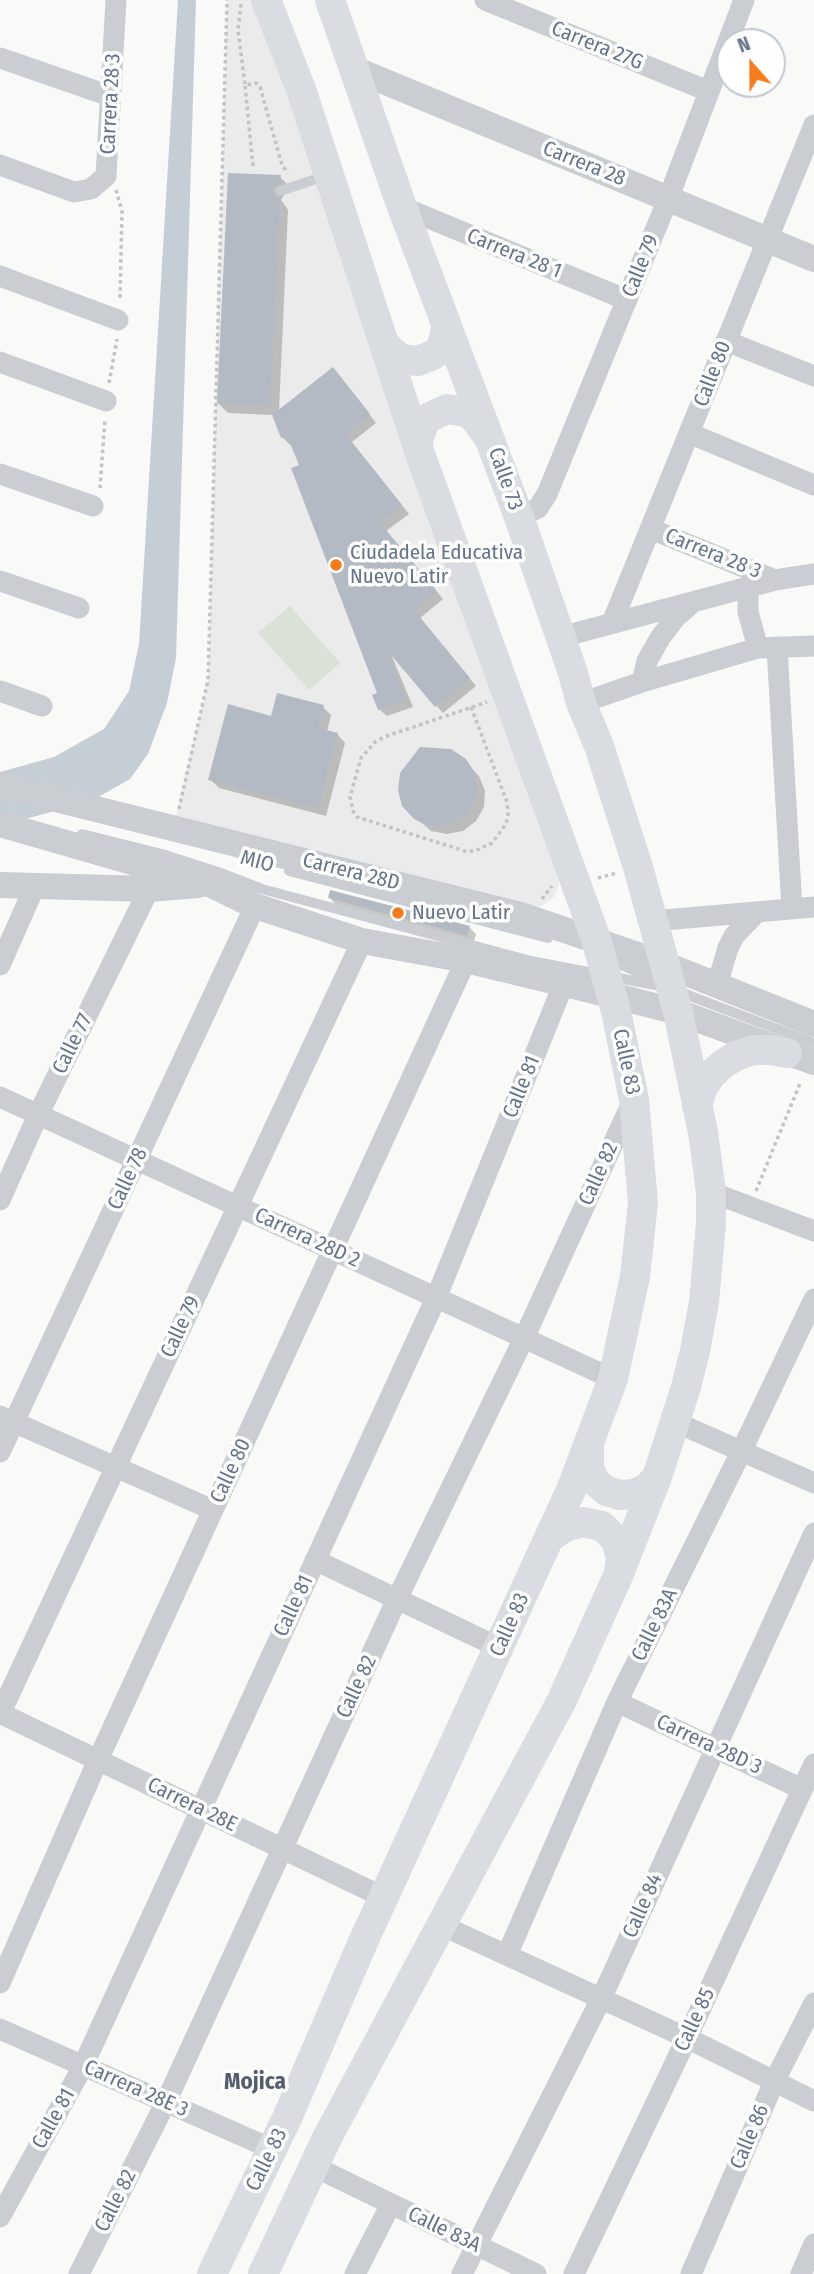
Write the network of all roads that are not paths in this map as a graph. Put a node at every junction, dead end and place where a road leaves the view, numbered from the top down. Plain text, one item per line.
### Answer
1 (116, 0) edge
2 (266, 0) edge
3 (330, 0) edge
4 (485, 0) edge
5 (744, 0) edge
6 (0, 58) edge
7 (354, 69) junction
8 (708, 91) junction
9 (110, 96) junction
10 (814, 125) edge
11 (0, 165) edge
12 (328, 175) junction
13 (280, 191) dead end
14 (668, 199) junction
15 (402, 207) junction
16 (766, 239) junction
17 (814, 259) edge
18 (0, 276) edge
19 (627, 300) junction
20 (118, 320) dead end
21 (446, 327) junction
22 (726, 341) junction
23 (384, 342) junction
24 (0, 362) edge
25 (814, 376) edge
26 (106, 401) dead end
27 (691, 434) junction
28 (491, 440) junction
29 (419, 451) junction
30 (0, 474) edge
31 (814, 485) edge
32 (93, 506) dead end
33 (519, 517) junction
34 (651, 529) junction
35 (814, 575) edge
36 (775, 580) junction
37 (0, 581) edge
38 (748, 587) junction
39 (694, 602) junction
40 (79, 608) dead end
41 (612, 623) junction
42 (561, 637) junction
43 (814, 646) edge
44 (768, 648) junction
45 (642, 681) junction
46 (0, 691) edge
47 (581, 703) junction
48 (42, 706) dead end
49 (0, 785) edge
50 (0, 812) edge
51 (0, 824) edge
52 (55, 833) junction
53 (76, 833) dead end
54 (272, 866) dead end
55 (0, 885) edge
56 (212, 885) junction
57 (35, 886) junction
58 (149, 889) junction
59 (255, 906) junction
60 (814, 907) edge
61 (792, 909) junction
62 (757, 912) junction
63 (652, 921) junction
64 (362, 941) junction
65 (563, 943) dead end
66 (466, 960) junction
67 (601, 964) junction
68 (0, 965) edge
69 (564, 983) junction
70 (717, 985) junction
71 (671, 988) junction
72 (814, 1024) edge
73 (806, 1055) edge
74 (0, 1097) edge
75 (635, 1100) junction
76 (696, 1106) junction
77 (38, 1115) junction
78 (136, 1160) junction
79 (711, 1192) junction
80 (0, 1200) edge
81 (238, 1206) junction
82 (814, 1231) edge
83 (334, 1250) junction
84 (436, 1298) junction
85 (814, 1299) edge
86 (524, 1338) junction
87 (614, 1379) junction
88 (7, 1419) edge
89 (675, 1422) junction
90 (590, 1439) junction
91 (0, 1452) edge
92 (741, 1452) junction
93 (115, 1468) junction
94 (657, 1476) junction
95 (814, 1483) edge
96 (213, 1510) junction
97 (814, 1533) edge
98 (549, 1538) junction
99 (315, 1560) junction
100 (618, 1576) junction
101 (397, 1599) junction
102 (500, 1648) junction
103 (617, 1702) junction
104 (0, 1713) edge
105 (715, 1748) junction
106 (97, 1760) junction
107 (814, 1764) edge
108 (802, 1789) junction
109 (201, 1809) junction
110 (282, 1848) junction
111 (385, 1898) junction
112 (440, 1925) junction
113 (508, 1955) junction
114 (0, 1983) edge
115 (601, 2000) junction
116 (814, 2003) edge
117 (0, 2029) edge
118 (687, 2038) junction
119 (83, 2066) junction
120 (774, 2082) junction
121 (814, 2101) edge
122 (166, 2102) junction
123 (272, 2149) junction
124 (313, 2166) junction
125 (391, 2204) junction
126 (0, 2217) edge
127 (814, 2244) edge
128 (476, 2245) junction
129 (79, 2274) edge
130 (212, 2274) edge
131 (263, 2274) edge
132 (355, 2274) edge
133 (462, 2274) edge
134 (536, 2274) edge
135 (574, 2274) edge
136 (691, 2274) edge
137 (801, 2274) edge

1 - 9 street, Carrera 28 3
2 - 12 main road
3 - 7 main road, Calle 73
4 - 8 street, Carrera 27G
5 - 8 street, Calle 79
6 - 9 street
7 - 14 street, Carrera 28
7 - 15 main road, Calle 73
8 - 14 street, Calle 79
9 - 11 street, Carrera 28 3
10 - 16 street, Calle 80
12 - 13 lane
12 - 23 main road
14 - 16 street, Carrera 28
14 - 19 street, Calle 79
15 - 19 street, Carrera 28 1
15 - 21 main road, Calle 73
16 - 17 street, Carrera 28
16 - 22 street, Calle 80
18 - 20 street
19 - 33 street, Calle 79
21 - 23 main road
21 - 28 main road, Calle 73
22 - 25 street
22 - 27 street, Calle 80
23 - 29 main road
24 - 26 street
27 - 31 street
27 - 34 street, Calle 80
28 - 29 main road
28 - 33 main road, Calle 73
29 - 67 main road
30 - 32 street
33 - 42 main road, Calle 73
34 - 36 street, Carrera 28 3
34 - 41 street, Calle 80
35 - 36 street
36 - 38 street
37 - 40 street
38 - 39 street
38 - 44 street
39 - 41 street
39 - 45 street
41 - 42 street
42 - 47 main road, Calle 73
43 - 44 street
44 - 45 street
44 - 61 street
45 - 47 street
46 - 48 street
47 - 63 main road, Calle 73
49 - 67 street, Carrera 28D
50 - 52 lane
51 - 52 street, Carrera 28D
52 - 56 street, Carrera 28D
53 - 67 lane, MIO
54 - 65 lane, MIO
55 - 57 street, Carrera 28D
56 - 58 street, Carrera 28D
56 - 59 street, Carrera 28D
57 - 58 street, Carrera 28D
57 - 68 street
58 - 77 street, Calle 77
59 - 64 street, Carrera 28D
59 - 78 street, Calle 78
60 - 61 street
61 - 62 street
62 - 63 street
62 - 70 street
63 - 71 main road, Calle 73
64 - 66 street, Carrera 28D
64 - 81 street, Calle 79
66 - 69 street, Carrera 28D
66 - 83 street, Calle 80
67 - 69 street, Carrera 28D
67 - 71 street, Carrera 28D
67 - 71 street, Carrera 28D
67 - 75 main road, Calle 83
69 - 84 street, Calle 81
70 - 71 street, Carrera 28D
70 - 72 street, Carrera 28D
71 - 73 street, Carrera 28D
71 - 76 main road, Calle 83
73 - 76 main road
74 - 77 street, Carrera 28D 2
75 - 86 street, Calle 82
75 - 87 main road, Calle 83
76 - 79 main road, Calle 83
77 - 78 street, Carrera 28D 2
77 - 80 street, Calle 77
78 - 81 street, Carrera 28D 2
78 - 88 street, Calle 78
79 - 82 street
79 - 89 main road, Calle 83
81 - 83 street, Carrera 28D 2
81 - 93 street, Calle 79
83 - 84 street, Carrera 28D 2
83 - 96 street, Calle 80
84 - 86 street, Carrera 28D 2
84 - 99 street, Calle 81
85 - 92 street, Calle 83A
86 - 87 street, Carrera 28D 2
86 - 101 street, Calle 82
87 - 90 main road, Calle 83
88 - 91 street, Calle 78
88 - 93 street
89 - 92 street
89 - 94 main road, Calle 83
90 - 94 main road
90 - 98 main road, Calle 83
92 - 95 street
92 - 103 street, Calle 83A
93 - 96 street
93 - 104 street, Calle 79
94 - 100 main road, Calle 83
96 - 106 street, Calle 80
97 - 105 street, Calle 84
98 - 100 main road
98 - 102 main road, Calle 83
99 - 101 street
99 - 109 street, Calle 81
100 - 112 main road, Calle 83
101 - 102 street
101 - 110 street, Calle 82
102 - 111 main road, Calle 83
103 - 105 street, Carrera 28D 3
103 - 113 street, Calle 83A
104 - 106 street, Carrera 28E
105 - 108 street, Carrera 28D 3
105 - 115 street, Calle 84
106 - 109 street, Carrera 28E
106 - 114 street, Calle 80
107 - 108 street, Calle 85
108 - 118 street, Calle 85
109 - 110 street, Carrera 28E
109 - 119 street, Calle 81
110 - 111 street, Carrera 28E
110 - 122 street, Calle 82
111 - 123 main road, Calle 83
112 - 113 street
112 - 124 main road, Calle 83
113 - 115 street
115 - 118 street
115 - 128 street, Calle 84
116 - 120 street, Calle 86
117 - 119 street, Carrera 28E 3
118 - 120 street
118 - 135 street, Calle 85
119 - 122 street, Carrera 28E 3
119 - 126 street, Calle 81
120 - 121 street
120 - 136 street, Calle 86
122 - 123 street, Carrera 28E 3
122 - 129 street, Calle 82
123 - 130 main road, Calle 83
124 - 125 street, Calle 83A
124 - 131 main road, Calle 83
125 - 128 street, Calle 83A
125 - 132 street, Calle 83A
127 - 137 street
128 - 133 street, Calle 84
128 - 134 street, Calle 83A

